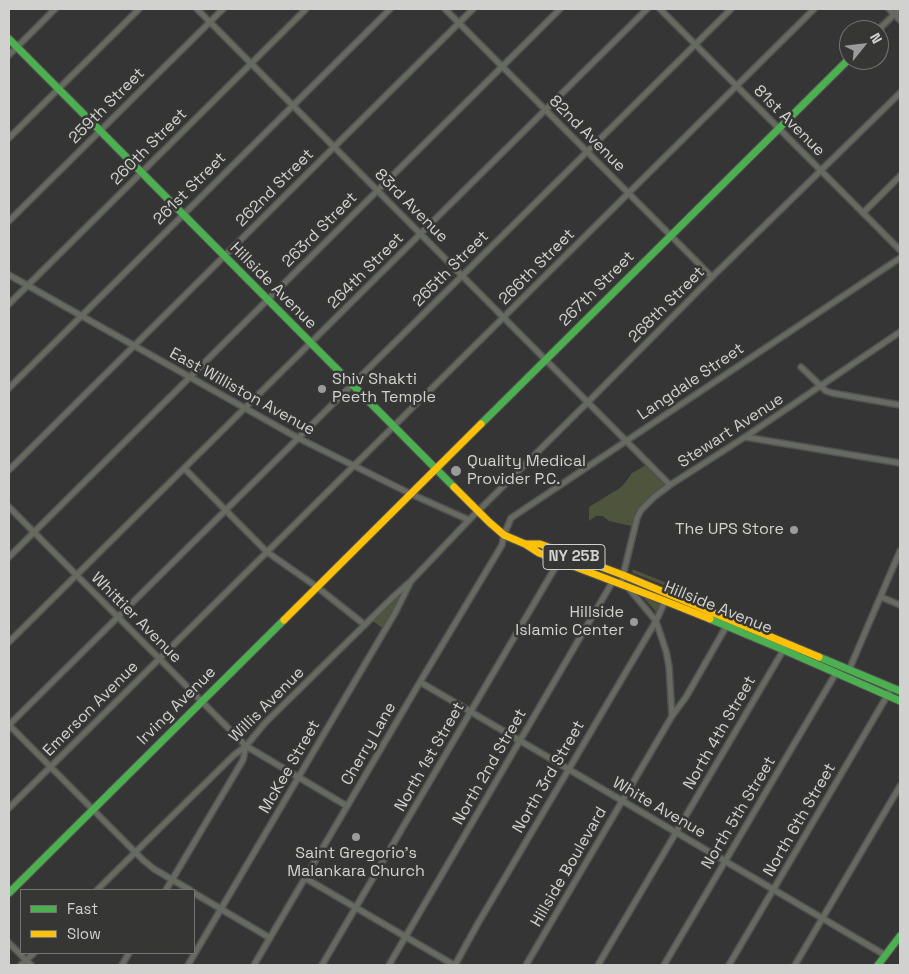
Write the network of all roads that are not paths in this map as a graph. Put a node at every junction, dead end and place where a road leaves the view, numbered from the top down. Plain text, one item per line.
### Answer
1 (55, 9) edge
2 (139, 9) edge
3 (197, 9) edge
4 (223, 9) edge
5 (306, 9) edge
6 (390, 9) edge
7 (445, 9) edge
8 (473, 9) edge
9 (560, 9) edge
10 (647, 9) edge
11 (660, 9) edge
12 (731, 9) edge
13 (814, 9) edge
14 (889, 9) edge
15 (900, 9) edge
16 (894, 14) junction
17 (888, 20) edge
18 (900, 20) edge
19 (210, 21) junction
20 (459, 23) junction
21 (9, 39) edge
22 (695, 44) junction
23 (16, 47) junction
24 (9, 55) edge
25 (251, 63) junction
26 (502, 66) junction
27 (839, 69) edge
28 (737, 86) junction
29 (58, 89) junction
30 (900, 93) edge
31 (293, 105) junction
32 (545, 110) junction
33 (779, 128) junction
34 (100, 131) junction
35 (9, 138) edge
36 (334, 147) junction
37 (587, 152) junction
38 (821, 171) junction
39 (141, 172) junction
40 (900, 176) edge
41 (378, 190) junction
42 (628, 194) junction
43 (863, 213) junction
44 (183, 214) junction
45 (9, 221) edge
46 (421, 234) junction
47 (671, 236) junction
48 (900, 250) edge
49 (224, 256) junction
50 (900, 258) edge
51 (9, 275) edge
52 (462, 275) junction
53 (712, 277) junction
54 (27, 286) junction
55 (267, 300) junction
56 (9, 304) edge
57 (81, 316) junction
58 (504, 317) junction
59 (900, 332) edge
60 (893, 338) junction
61 (900, 342) edge
62 (310, 343) junction
63 (134, 346) junction
64 (546, 360) junction
65 (801, 367) dead end
66 (189, 377) junction
67 (352, 385) junction
68 (820, 386) junction
69 (9, 388) edge
70 (588, 402) junction
71 (900, 405) edge
72 (244, 409) junction
73 (394, 426) junction
74 (745, 437) junction
75 (298, 438) junction
76 (626, 441) junction
77 (900, 463) edge
78 (353, 466) junction
79 (184, 468) junction
80 (436, 469) junction
81 (9, 470) edge
82 (670, 485) junction
83 (411, 494) junction
84 (9, 507) edge
85 (225, 510) junction
86 (479, 511) junction
87 (469, 520) junction
88 (33, 532) junction
89 (504, 534) junction
90 (453, 536) joint
91 (365, 539) joint
92 (276, 543) joint
93 (525, 544) junction
94 (900, 551) edge
95 (267, 552) junction
96 (11, 555) edge
97 (559, 561) junction
98 (623, 575) junction
99 (76, 576) junction
100 (411, 582) junction
101 (620, 584) junction
102 (317, 587) junction
103 (881, 597) junction
104 (665, 601) junction
105 (900, 605) edge
106 (117, 617) junction
107 (656, 621) junction
108 (365, 624) junction
109 (726, 627) junction
110 (9, 642) edge
111 (785, 647) junction
112 (159, 659) junction
113 (849, 670) junction
114 (836, 673) junction
115 (420, 682) junction
116 (891, 688) junction
117 (900, 692) edge
118 (888, 696) junction
119 (900, 701) edge
120 (202, 702) junction
121 (471, 712) junction
122 (672, 716) junction
123 (9, 725) edge
124 (520, 741) junction
125 (246, 746) junction
126 (51, 767) junction
127 (568, 769) junction
128 (298, 777) junction
129 (900, 786) edge
130 (622, 802) junction
131 (347, 806) junction
132 (9, 808) edge
133 (93, 810) junction
134 (676, 833) junction
135 (136, 852) junction
136 (725, 861) junction
137 (305, 878) junction
138 (172, 880) junction
139 (98, 889) edge
140 (167, 889) edge
141 (188, 889) edge
142 (773, 890) junction
143 (9, 893) edge
144 (195, 894) edge
145 (356, 908) junction
146 (221, 909) junction
147 (822, 918) junction
148 (900, 936) edge
149 (406, 937) junction
150 (270, 938) junction
151 (9, 943) edge
152 (897, 945) edge
153 (195, 953) edge
154 (33, 954) edge
155 (128, 954) edge
156 (194, 954) edge
157 (885, 955) junction
158 (26, 960) junction
159 (21, 965) edge
160 (31, 965) edge
161 (122, 965) edge
162 (188, 965) edge
163 (254, 965) edge
164 (322, 965) edge
165 (389, 965) edge
166 (455, 965) edge
167 (526, 965) edge
168 (598, 965) edge
169 (664, 965) edge
170 (729, 965) edge
171 (795, 965) edge
172 (878, 965) edge

1 - 23 street
2 - 29 street
3 - 19 street, 83rd Avenue
4 - 19 street, 259th Street
5 - 25 street, 260th Street
6 - 31 street, 261st Street
7 - 20 street, 82nd Avenue
8 - 20 street, 262nd Street
9 - 26 street, 263rd Street
10 - 32 street, 264th Street
11 - 22 street, 81st Avenue
12 - 22 street, 265th Street
13 - 28 street, 266th Street
14 - 16 street
15 - 16 street
16 - 17 street
16 - 18 street
19 - 25 street, 83rd Avenue
19 - 34 street, 259th Street
20 - 26 street, 82nd Avenue
20 - 36 street, 262nd Street
21 - 23 main road, Hillside Avenue / NY 25B
22 - 28 street, 81st Avenue
22 - 37 street, 265th Street
23 - 24 street
23 - 29 main road, Hillside Avenue / NY 25B
25 - 31 street, 83rd Avenue
25 - 39 street, 260th Street
26 - 32 street, 82nd Avenue
26 - 41 street, 263rd Street
27 - 33 main road, 267th Street
28 - 33 street, 81st Avenue
28 - 42 street, 266th Street
29 - 34 main road, Hillside Avenue / NY 25B
29 - 35 street
30 - 38 street, 268th Street
31 - 36 street, 83rd Avenue
31 - 44 street, 261st Street
32 - 37 street, 82nd Avenue
32 - 46 street, 264th Street
33 - 38 street, 81st Avenue
33 - 47 main road, 267th Street
34 - 39 main road, Hillside Avenue / NY 25B
34 - 45 street, 259th Street
36 - 41 street, 83rd Avenue
36 - 49 street, 262nd Street
37 - 42 street, 82nd Avenue
37 - 52 street, 265th Street
38 - 43 street, 81st Avenue
38 - 53 street, 268th Street
39 - 44 main road, Hillside Avenue / NY 25B
39 - 54 street, 260th Street
40 - 43 street
41 - 46 street, 83rd Avenue
41 - 55 street, 263rd Street
42 - 47 street, 82nd Avenue
42 - 58 street, 266th Street
43 - 48 street, 81st Avenue
44 - 49 main road, Hillside Avenue / NY 25B
44 - 57 street, 261st Street
46 - 52 street, 83rd Avenue
46 - 62 street, 264th Street
47 - 53 street, 82nd Avenue
47 - 64 main road, 267th Street
49 - 55 main road, Hillside Avenue / NY 25B
49 - 63 street, 262nd Street
50 - 76 street, Langdale Street
51 - 54 street, East Williston Avenue
52 - 58 street, 83rd Avenue
52 - 67 street, 265th Street
53 - 70 street, 268th Street
54 - 56 street, 260th Street
54 - 57 street, East Williston Avenue
55 - 62 main road, Hillside Avenue / NY 25B
55 - 66 street, 263rd Street
57 - 63 street, East Williston Avenue
57 - 69 street, 261st Street
58 - 64 street, 83rd Avenue
58 - 73 street, 266th Street
59 - 60 street, Stewart Avenue
60 - 61 street
60 - 68 street, Stewart Avenue
62 - 67 main road, Hillside Avenue / NY 25B
62 - 72 street, 264th Street
63 - 66 street, East Williston Avenue
63 - 81 street, 262nd Street
64 - 70 street, 83rd Avenue
64 - 80 main road, 267th Street
65 - 68 street
66 - 72 street, East Williston Avenue
66 - 88 street, 263rd Street
67 - 73 main road, Hillside Avenue / NY 25B
67 - 75 street, 265th Street
68 - 71 street
68 - 74 street, Stewart Avenue
70 - 76 street, 83rd Avenue
70 - 86 street, 268th Street
72 - 75 street, East Williston Avenue
72 - 79 street, 264th Street
73 - 78 street, 266th Street
73 - 80 main road, Hillside Avenue / NY 25B
74 - 77 street
74 - 82 street, Stewart Avenue
75 - 78 street, East Williston Avenue
75 - 85 street, 265th Street
76 - 82 street, 83rd Avenue
76 - 89 street, Langdale Street
78 - 83 street, East Williston Avenue
78 - 92 street, 266th Street
79 - 85 street
79 - 99 street, 264th Street
80 - 83 main road, 267th Street
80 - 86 main road, Hillside Avenue / NY 25B
82 - 98 street, Stewart Avenue
83 - 87 street, East Williston Avenue
83 - 91 main road, 267th Street
84 - 88 street, Whittier Avenue
85 - 95 street
85 - 106 street, 265th Street
86 - 87 street, 268th Street
86 - 89 main road, Hillside Avenue / NY 25B
87 - 90 street, 268th Street
88 - 96 street, 263rd Street
88 - 99 street, Whittier Avenue
89 - 93 main road, Hillside Avenue / NY 25B
89 - 115 street, Cherry Lane
90 - 100 street, Willis Avenue
91 - 102 main road, Irving Avenue
92 - 95 street, Emerson Avenue
93 - 97 main road, Hillside Avenue / NY 25B
93 - 98 main road, Hillside Avenue / NY 25B
94 - 103 street
95 - 102 street
95 - 112 street, Emerson Avenue
97 - 101 main road, Hillside Avenue / NY 25B
97 - 121 street, North 1st Street
98 - 101 street, Stewart Avenue
98 - 111 main road, Hillside Avenue / NY 25B
99 - 106 street, Whittier Avenue
99 - 110 street, 264th Street
100 - 108 street, Willis Avenue
100 - 128 street, McKee Street
101 - 104 main road, Hillside Avenue / NY 25B
101 - 107 street
101 - 124 street, North 2nd Street
102 - 108 street
102 - 120 main road, Irving Avenue
103 - 105 street
103 - 113 street
104 - 107 street, North 3rd Street
104 - 109 main road, Hillside Avenue / NY 25B
106 - 112 street, Whittier Avenue
106 - 123 street, 265th Street
107 - 122 street
107 - 127 street, North 3rd Street
108 - 125 street, Willis Avenue
109 - 111 main road, Hillside Avenue / NY 25B
109 - 122 street, Hillside Boulevard
111 - 113 main road, Hillside Avenue / NY 25B
111 - 114 main road, Hillside Avenue / NY 25B
111 - 134 street, North 4th Street
112 - 120 street, Whittier Avenue
112 - 126 street, Emerson Avenue
113 - 116 main road, Hillside Avenue / NY 25B
114 - 118 main road, Hillside Avenue / NY 25B
114 - 136 street, North 5th Street
115 - 121 street, White Avenue
115 - 131 street, Cherry Lane
116 - 117 main road, Hillside Avenue / NY 25B
116 - 118 street, North 6th Street
118 - 119 main road, Hillside Avenue / NY 25B
118 - 142 street, North 6th Street
120 - 125 street, Whittier Avenue
120 - 133 main road, Irving Avenue
121 - 124 street, White Avenue
121 - 145 street, North 1st Street
122 - 130 street, Hillside Boulevard
123 - 126 street
124 - 127 street, White Avenue
124 - 149 street, North 2nd Street
125 - 128 street, Whittier Avenue
125 - 135 street, Willis Avenue
125 - 138 street
126 - 132 street, Emerson Avenue
126 - 133 street
127 - 130 street, White Avenue
127 - 166 street, North 3rd Street
128 - 131 street, Whittier Avenue
128 - 146 street, McKee Street
129 - 147 street
130 - 134 street, White Avenue
130 - 167 street, Hillside Boulevard
131 - 137 street, Cherry Lane
133 - 135 street
133 - 143 main road, Irving Avenue
134 - 136 street, White Avenue
134 - 168 street, North 4th Street
135 - 138 street
135 - 139 street, Willis Avenue
136 - 142 street, White Avenue
136 - 169 street, North 5th Street
137 - 145 street
137 - 150 street, Cherry Lane
138 - 140 street
138 - 141 street
142 - 147 street, White Avenue
142 - 170 street, North 6th Street
144 - 146 street
145 - 149 street
145 - 164 street, North 1st Street
146 - 150 street
146 - 153 street, McKee Street
147 - 157 street, White Avenue
147 - 171 street
148 - 152 main road
149 - 165 street, North 2nd Street
149 - 166 street
150 - 163 street, Cherry Lane
151 - 158 street
152 - 157 main road
154 - 158 street
155 - 161 street
156 - 162 street, McKee Street
157 - 172 main road
158 - 159 street
158 - 160 street

